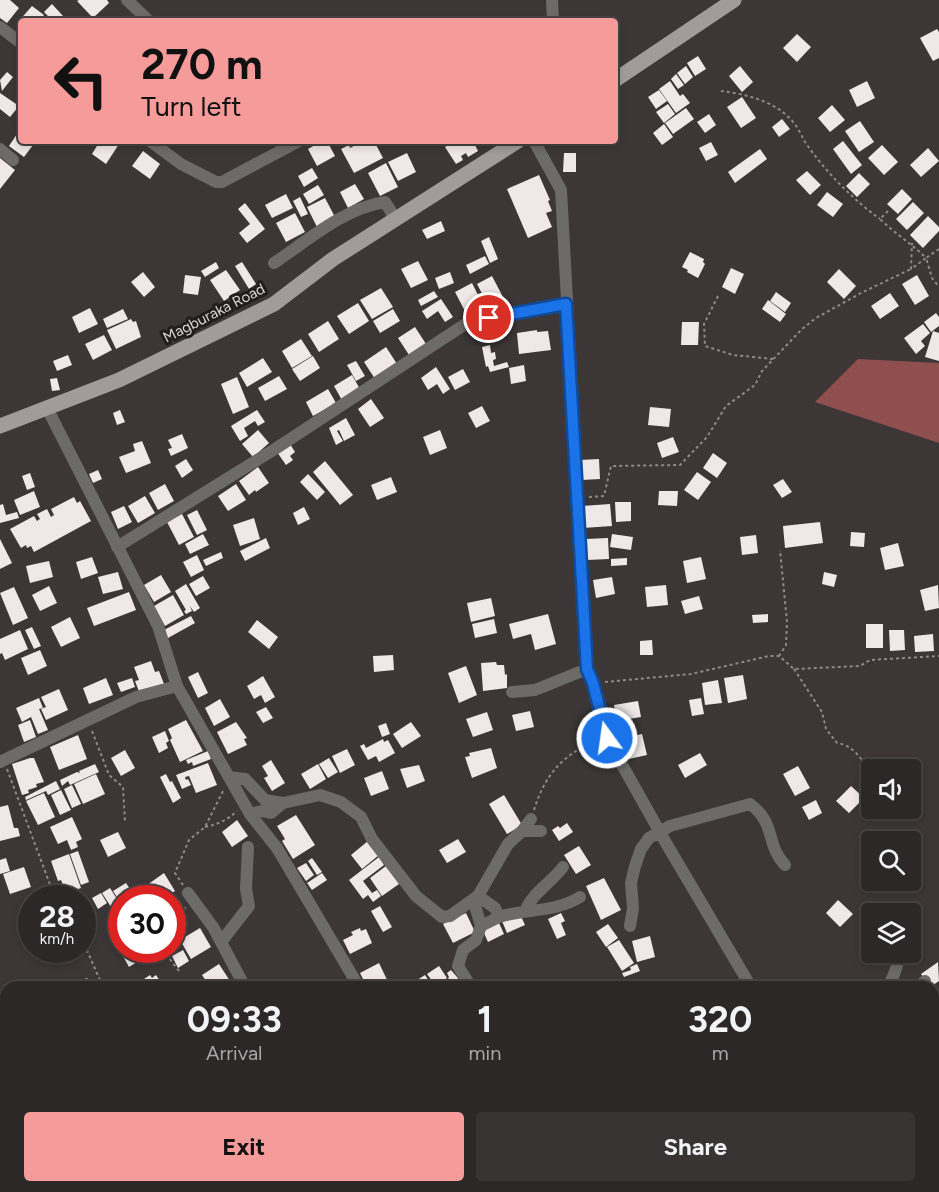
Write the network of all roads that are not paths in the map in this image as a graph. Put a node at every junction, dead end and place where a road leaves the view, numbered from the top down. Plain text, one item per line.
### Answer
1 (127, 0) edge
2 (552, 0) edge
3 (734, 0) edge
4 (146, 18) edge
5 (553, 18) edge
6 (0, 27) edge
7 (18, 41) edge
8 (618, 78) edge
9 (154, 144) edge
10 (293, 144) edge
11 (513, 144) edge
12 (536, 144) edge
13 (0, 149) edge
14 (13, 160) dead end
15 (395, 218) junction
16 (274, 263) dead end
17 (566, 304) junction
18 (47, 408) junction
19 (0, 426) edge
20 (117, 548) junction
21 (587, 669) junction
22 (177, 686) junction
23 (512, 692) dead end
24 (2, 761) edge
25 (229, 777) junction
26 (283, 803) junction
27 (247, 808) junction
28 (531, 819) road end
29 (522, 831) junction
30 (541, 831) dead end
31 (659, 831) junction
32 (248, 847) dead end
33 (785, 866) dead end
34 (563, 867) dead end
35 (188, 893) road end
36 (478, 896) junction
37 (580, 897) dead end
38 (525, 910) junction
39 (499, 917) junction
40 (481, 926) junction
41 (630, 926) dead end
42 (221, 942) junction
43 (897, 963) edge
44 (242, 981) edge
45 (355, 981) edge
46 (467, 981) edge
47 (747, 981) edge
48 (892, 981) edge

1 - 4 street
2 - 5 street
3 - 8 main road
6 - 7 street
9 - 10 street
11 - 15 main road, Magburaka Road
12 - 17 street
13 - 14 street
15 - 16 street
15 - 18 main road, Magburaka Road
17 - 20 street
17 - 21 street
18 - 19 main road, Magburaka Road
18 - 20 street
20 - 22 street
21 - 23 street
21 - 31 street
22 - 24 street
22 - 25 street
25 - 26 street
25 - 27 street
26 - 27 street
26 - 36 street
27 - 45 street
28 - 29 street
29 - 30 street
29 - 36 street
31 - 33 street
31 - 41 street
31 - 47 street
32 - 42 street
34 - 38 street
35 - 42 street
36 - 39 street
36 - 40 street
37 - 38 street
38 - 39 street
39 - 40 street
40 - 46 street
42 - 44 street
43 - 48 street

